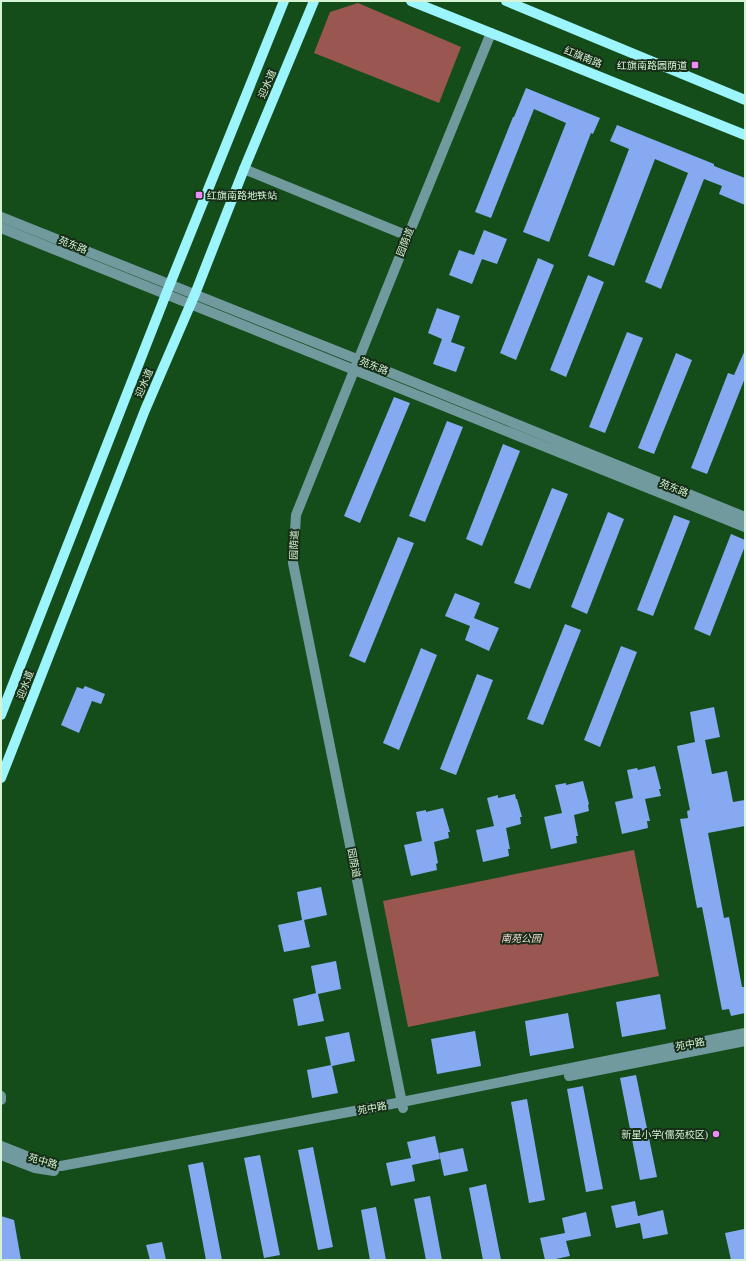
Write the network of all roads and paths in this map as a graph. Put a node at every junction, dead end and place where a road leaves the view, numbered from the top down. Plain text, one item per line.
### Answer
1 (284, 1) edge
2 (314, 1) edge
3 (411, 1) edge
4 (506, 1) edge
5 (491, 33) junction
6 (745, 100) edge
7 (745, 135) edge
8 (244, 169) junction
9 (1, 217) edge
10 (1, 228) edge
11 (408, 236) junction
12 (170, 284) junction
13 (166, 294) junction
14 (195, 294) junction
15 (190, 304) junction
16 (359, 360) junction
17 (355, 370) junction
18 (745, 517) edge
19 (745, 527) edge
20 (1, 715) edge
21 (4, 759) edge
22 (1, 778) edge
23 (745, 1033) edge
24 (745, 1041) edge
25 (1, 1096) edge
26 (1, 1100) edge
27 (403, 1105) junction
28 (1, 1146) edge
29 (1, 1155) edge

1 - 12 main road, 迎水道
2 - 8 main road, 迎水道
3 - 5 main road, 红旗南路
4 - 6 main road
5 - 7 main road, 红旗南路
5 - 11 street, 园荫道
8 - 11 street
8 - 14 main road, 迎水道
9 - 12 street, 苑东路
10 - 13 street, 苑东路
11 - 16 street, 园荫道
12 - 13 main road, 迎水道
12 - 14 street, 苑东路
13 - 15 street, 苑东路
13 - 20 main road, 迎水道
14 - 15 main road, 迎水道
14 - 16 street, 苑东路
15 - 17 street, 苑东路
15 - 21 main road, 迎水道
16 - 17 street, 园荫道
16 - 18 street, 苑东路
17 - 19 street, 苑东路
17 - 27 street, 园荫道
21 - 22 main road, 迎水道
23 - 27 street, 苑中路
24 - 27 street, 苑中路
25 - 26 street
27 - 28 street, 苑中路
27 - 29 street, 苑中路

